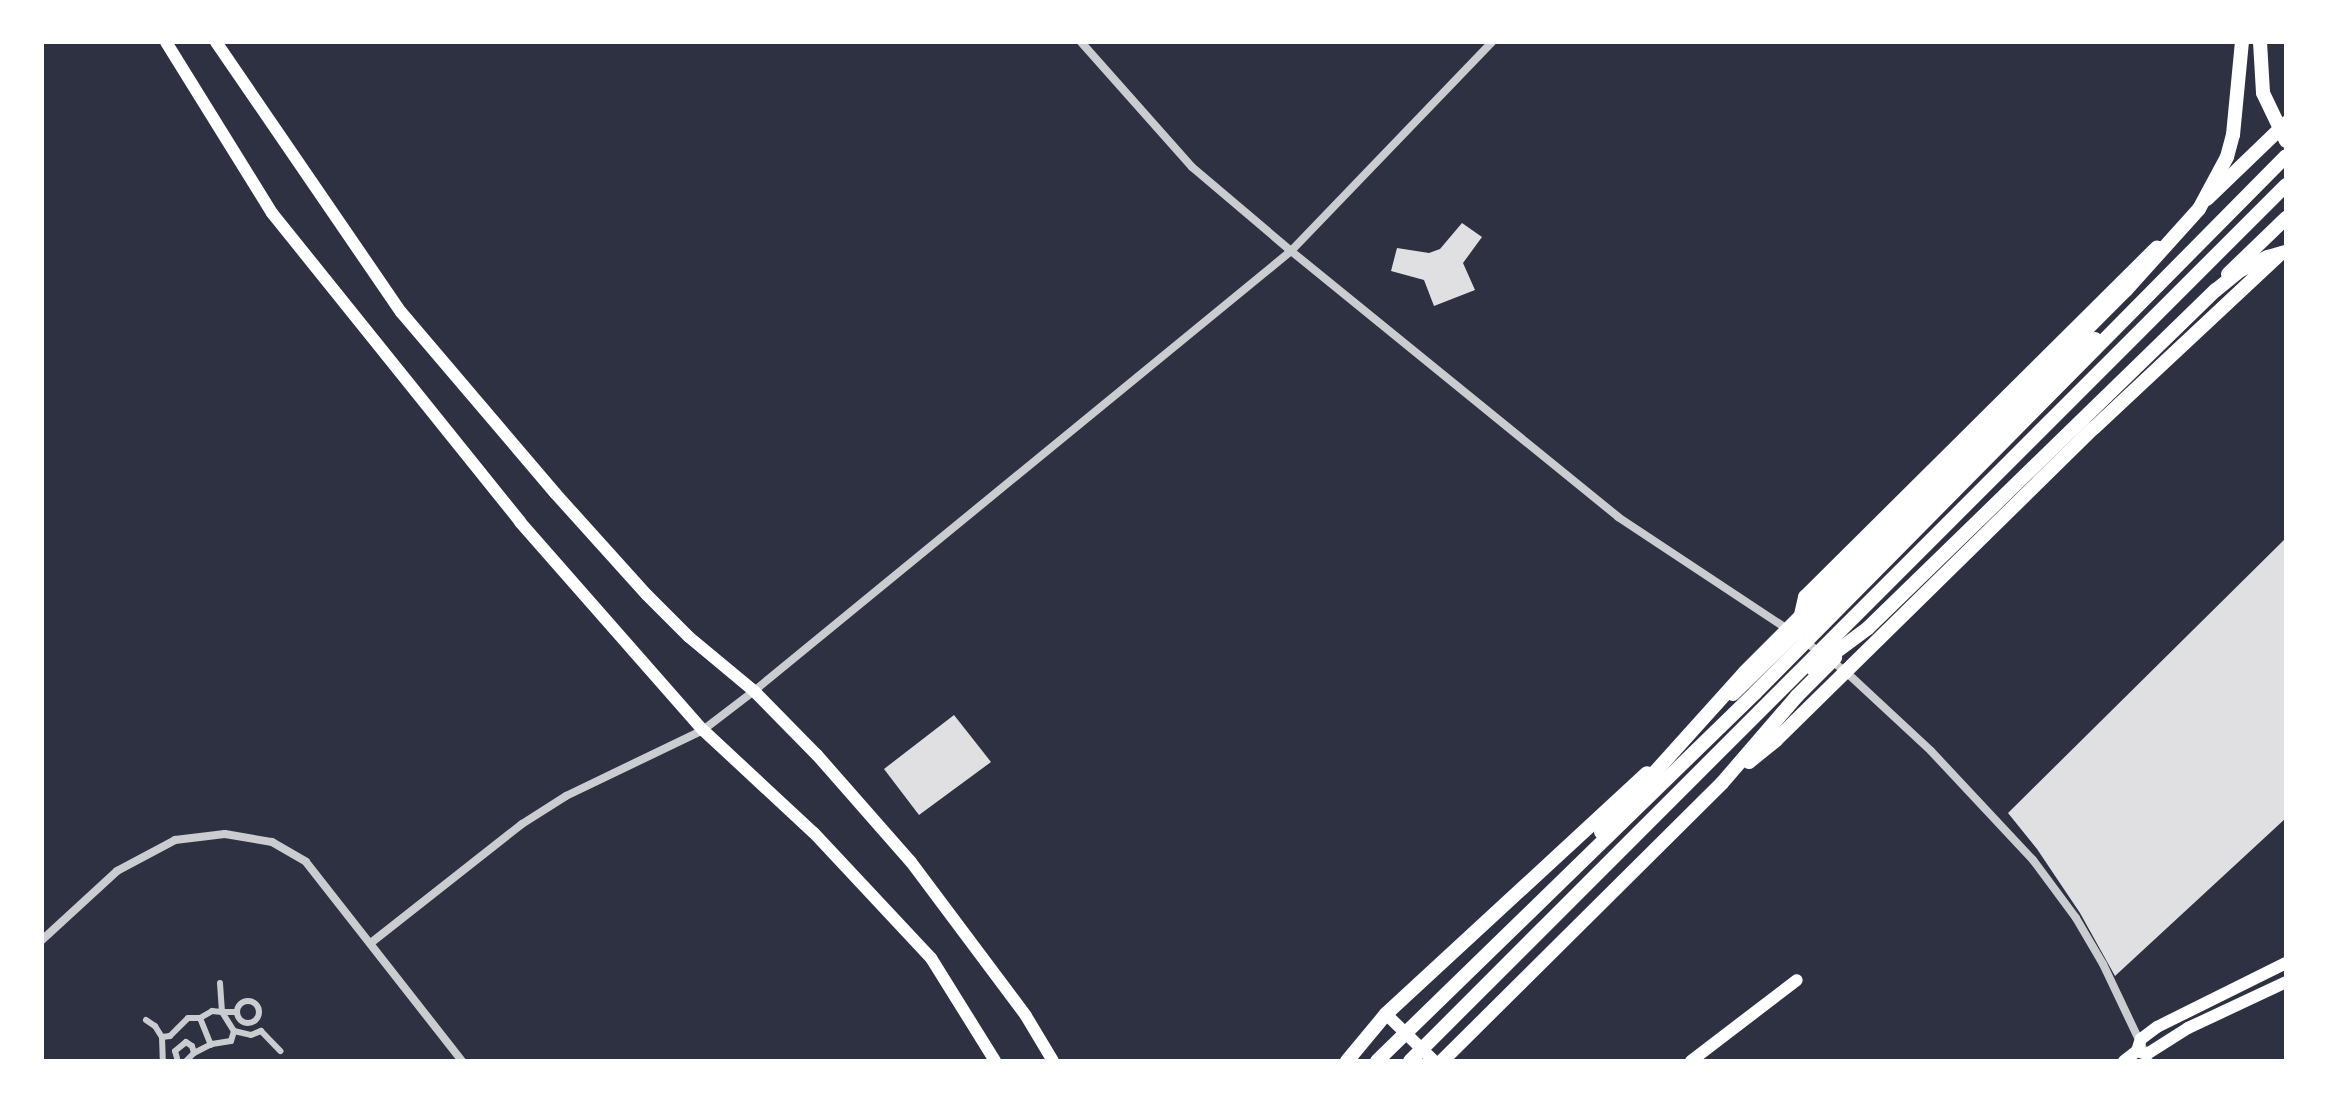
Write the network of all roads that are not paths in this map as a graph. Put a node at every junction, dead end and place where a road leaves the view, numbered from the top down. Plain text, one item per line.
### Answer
1 (166, 42) edge
2 (216, 42) edge
3 (1081, 42) edge
4 (1492, 42) edge
5 (2242, 42) edge
6 (2259, 46) edge
7 (2237, 112) junction
8 (2286, 123) edge
9 (2286, 143) edge
10 (2286, 156) edge
11 (2268, 174) junction
12 (2286, 185) edge
13 (2286, 218) edge
14 (2286, 250) edge
15 (1291, 251) junction
16 (1797, 635) junction
17 (1832, 661) junction
18 (1845, 671) junction
19 (754, 691) junction
20 (1771, 701) junction
21 (703, 730) junction
22 (1722, 783) junction
23 (1556, 887) junction
24 (42, 940) edge
25 (372, 942) junction
26 (2286, 963) edge
27 (1797, 980) dead end
28 (2286, 982) edge
29 (220, 983) dead end
30 (222, 1012) junction
31 (236, 1012) junction
32 (1386, 1014) junction
33 (200, 1018) junction
34 (146, 1020) dead end
35 (253, 1022) junction
36 (234, 1031) junction
37 (261, 1031) junction
38 (162, 1037) junction
39 (211, 1045) junction
40 (280, 1051) dead end
41 (2143, 1051) edge
42 (194, 1053) junction
43 (182, 1060) edge
44 (163, 1061) edge
45 (462, 1061) edge
46 (995, 1061) edge
47 (1053, 1061) edge
48 (1347, 1061) edge
49 (1377, 1061) edge
50 (1410, 1061) edge
51 (1434, 1061) edge
52 (1442, 1061) edge
53 (1691, 1061) edge
54 (2124, 1061) edge

1 - 21 main road
2 - 19 main road
3 - 15 street
4 - 15 street
5 - 7 main road
6 - 7 main road
6 - 9 main road
7 - 23 main road
8 - 16 main road
9 - 11 main road
10 - 11 main road
10 - 23 main road
11 - 16 main road
12 - 20 main road
13 - 17 main road
14 - 18 main road
14 - 20 main road
15 - 16 street
15 - 19 street
16 - 17 street
16 - 32 main road
17 - 18 street
17 - 22 main road
18 - 22 main road
18 - 41 street
19 - 21 street
19 - 47 main road
20 - 50 main road
21 - 25 street
21 - 46 main road
22 - 52 main road
23 - 49 main road
24 - 25 street
25 - 45 street
26 - 41 main road
27 - 53 main road
28 - 41 main road
29 - 30 street
30 - 31 street
30 - 33 street
30 - 36 street
31 - 35 street
31 - 35 street
32 - 48 main road
32 - 51 main road
33 - 38 street
33 - 39 street
34 - 38 street
35 - 37 street
36 - 37 street
36 - 39 street
37 - 40 street
38 - 44 street
39 - 42 street
41 - 54 main road
42 - 43 street
42 - 43 street
43 - 44 street

